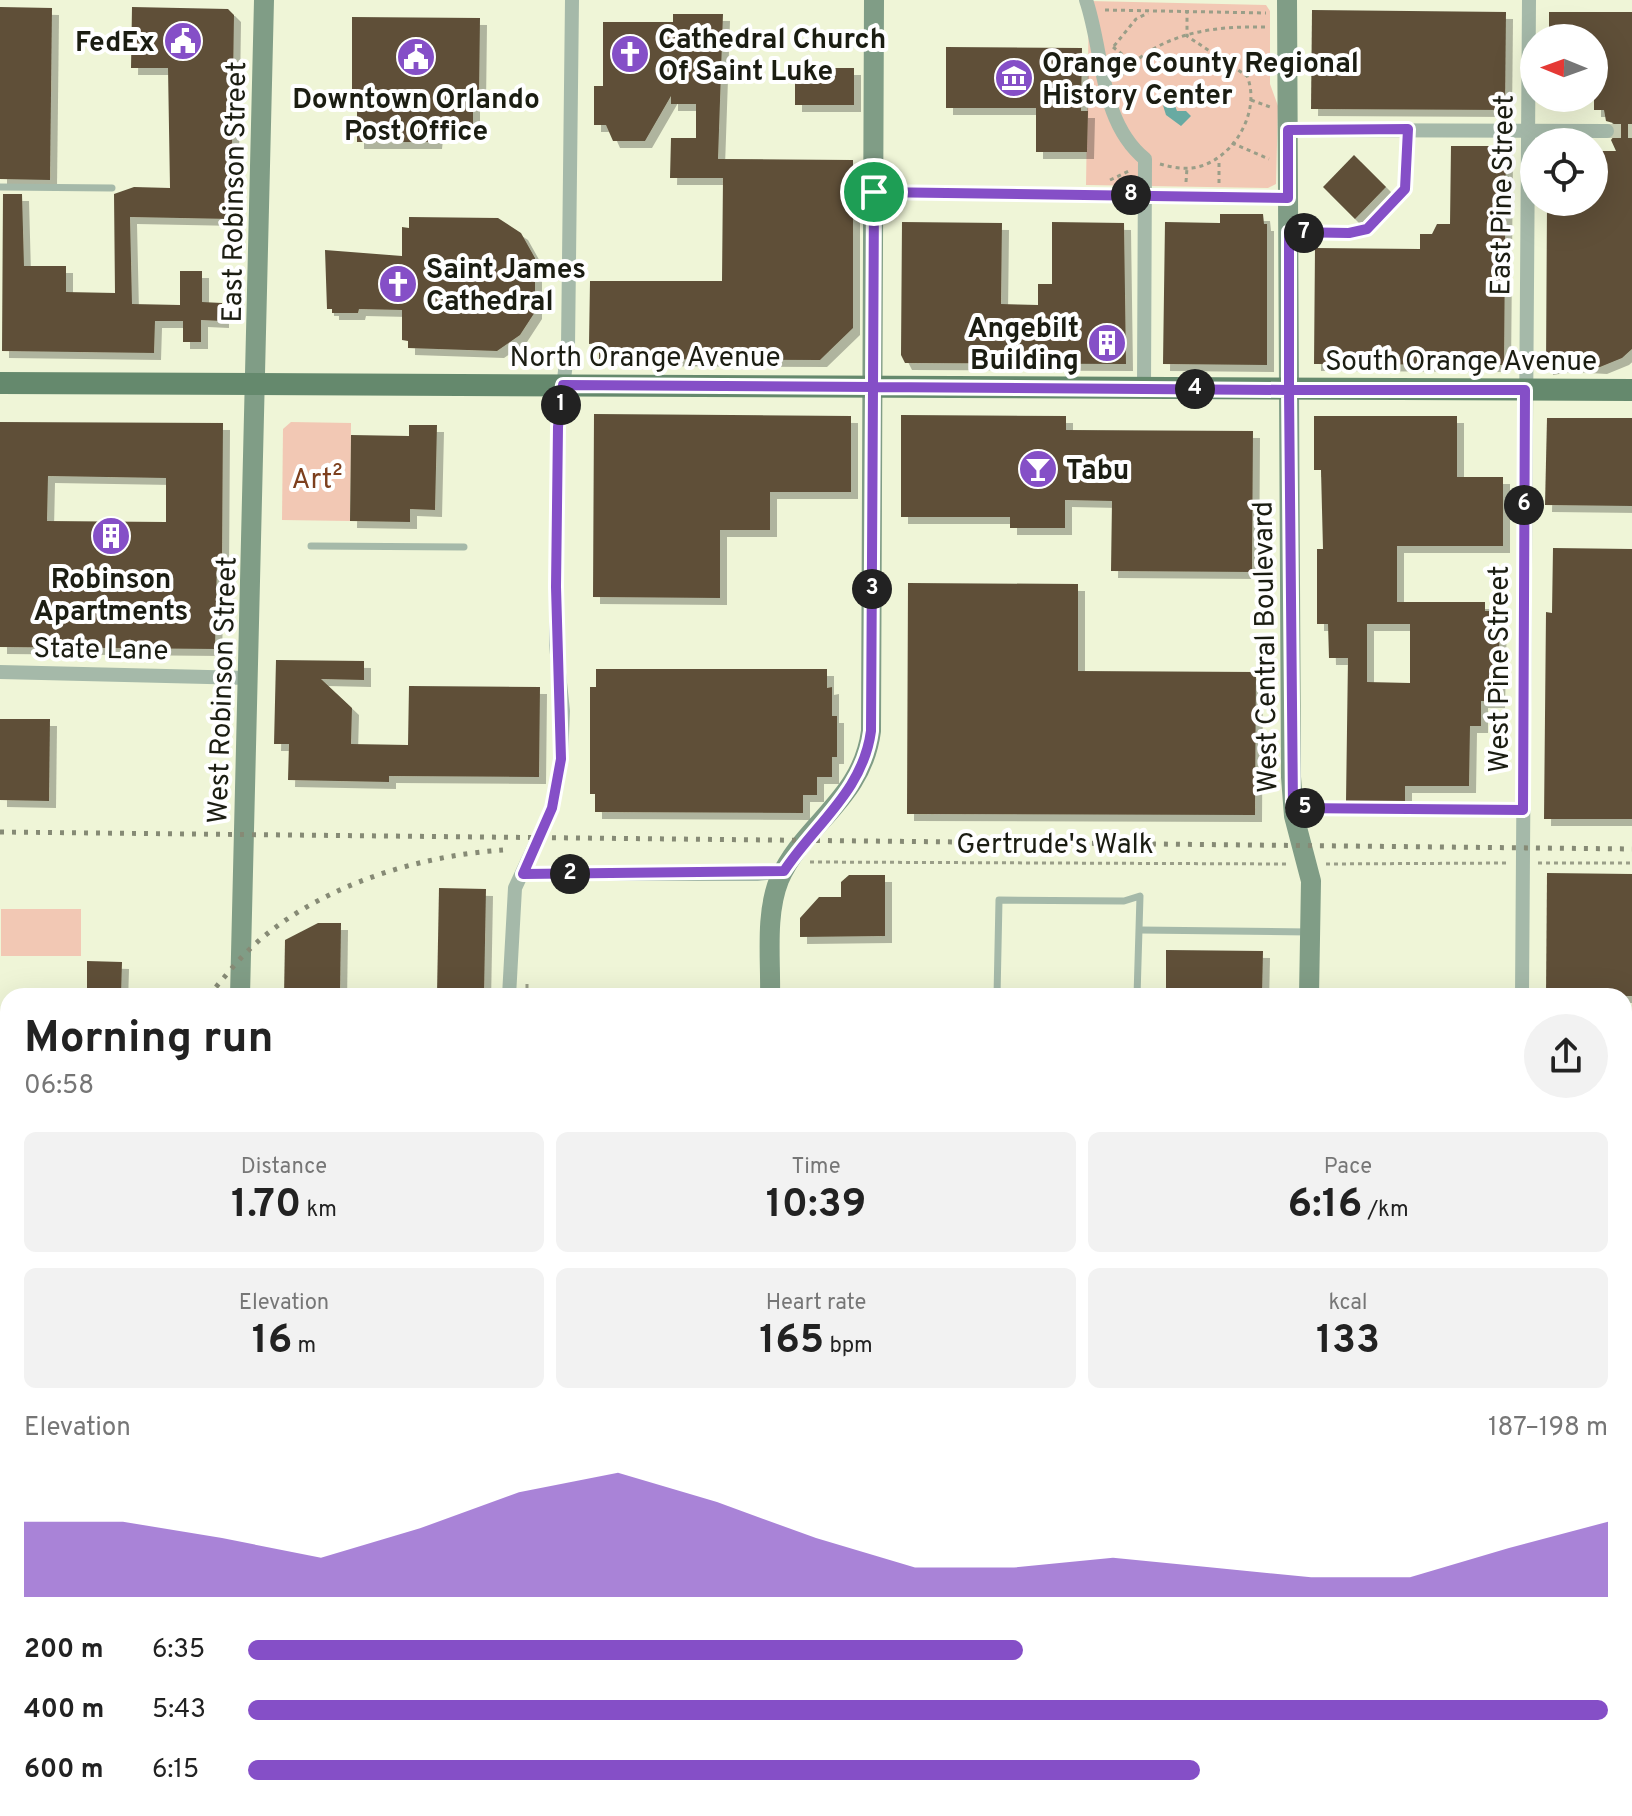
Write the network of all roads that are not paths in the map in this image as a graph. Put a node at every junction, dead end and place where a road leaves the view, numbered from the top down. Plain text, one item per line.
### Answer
1 (264, 0) edge
2 (572, 0) edge
3 (874, 0) edge
4 (1287, 0) edge
5 (1529, 0) edge
6 (1087, 5) edge
7 (1527, 128) edge
8 (1408, 129) junction
9 (1288, 130) junction
10 (1520, 130) edge
11 (0, 187) edge
12 (112, 188) dead end
13 (874, 192) junction
14 (1145, 195) junction
15 (1288, 198) junction
16 (1526, 216) edge
17 (1289, 232) junction
18 (0, 383) edge
19 (257, 385) junction
20 (563, 385) junction
21 (873, 387) junction
22 (1144, 388) junction
23 (1289, 390) junction
24 (1525, 390) junction
25 (1632, 390) edge
26 (311, 546) dead end
27 (464, 547) dead end
28 (0, 672) edge
29 (249, 678) junction
30 (1293, 808) junction
31 (1523, 810) junction
32 (784, 871) junction
33 (523, 874) junction
34 (1140, 930) junction
35 (1311, 932) junction
36 (240, 988) edge
37 (509, 988) edge
38 (770, 988) edge
39 (997, 988) edge
40 (1137, 988) edge
41 (1309, 988) edge
42 (1522, 988) edge

1 - 19 street, East Robinson Street
2 - 20 street
3 - 13 street
4 - 9 street, West Central Boulevard
5 - 7 street, East Pine Street
6 - 14 street
8 - 9 street
8 - 10 street
8 - 17 lane
9 - 15 street, West Central Boulevard
11 - 12 lane
13 - 14 street
13 - 21 street
14 - 15 street
14 - 22 street
15 - 17 street, West Central Boulevard
16 - 24 street, East Pine Street
17 - 23 street, West Central Boulevard
18 - 19 main road, North Orange Avenue
19 - 20 main road, North Orange Avenue
19 - 29 street, West Robinson Street
20 - 21 main road, North Orange Avenue
20 - 33 street
21 - 22 main road, North Orange Avenue
21 - 32 street
22 - 23 main road, North Orange Avenue
23 - 24 main road, South Orange Avenue
23 - 30 street, West Central Boulevard
24 - 25 main road, South Orange Avenue
24 - 31 street, West Pine Street
26 - 27 lane
28 - 29 street, State Lane
29 - 36 street, West Robinson Street
30 - 31 lane
30 - 35 street, West Central Boulevard
31 - 42 street, West Pine Street
32 - 33 street
32 - 38 street
33 - 37 street
34 - 35 lane
34 - 39 lane
34 - 40 lane
35 - 41 street, West Central Boulevard

